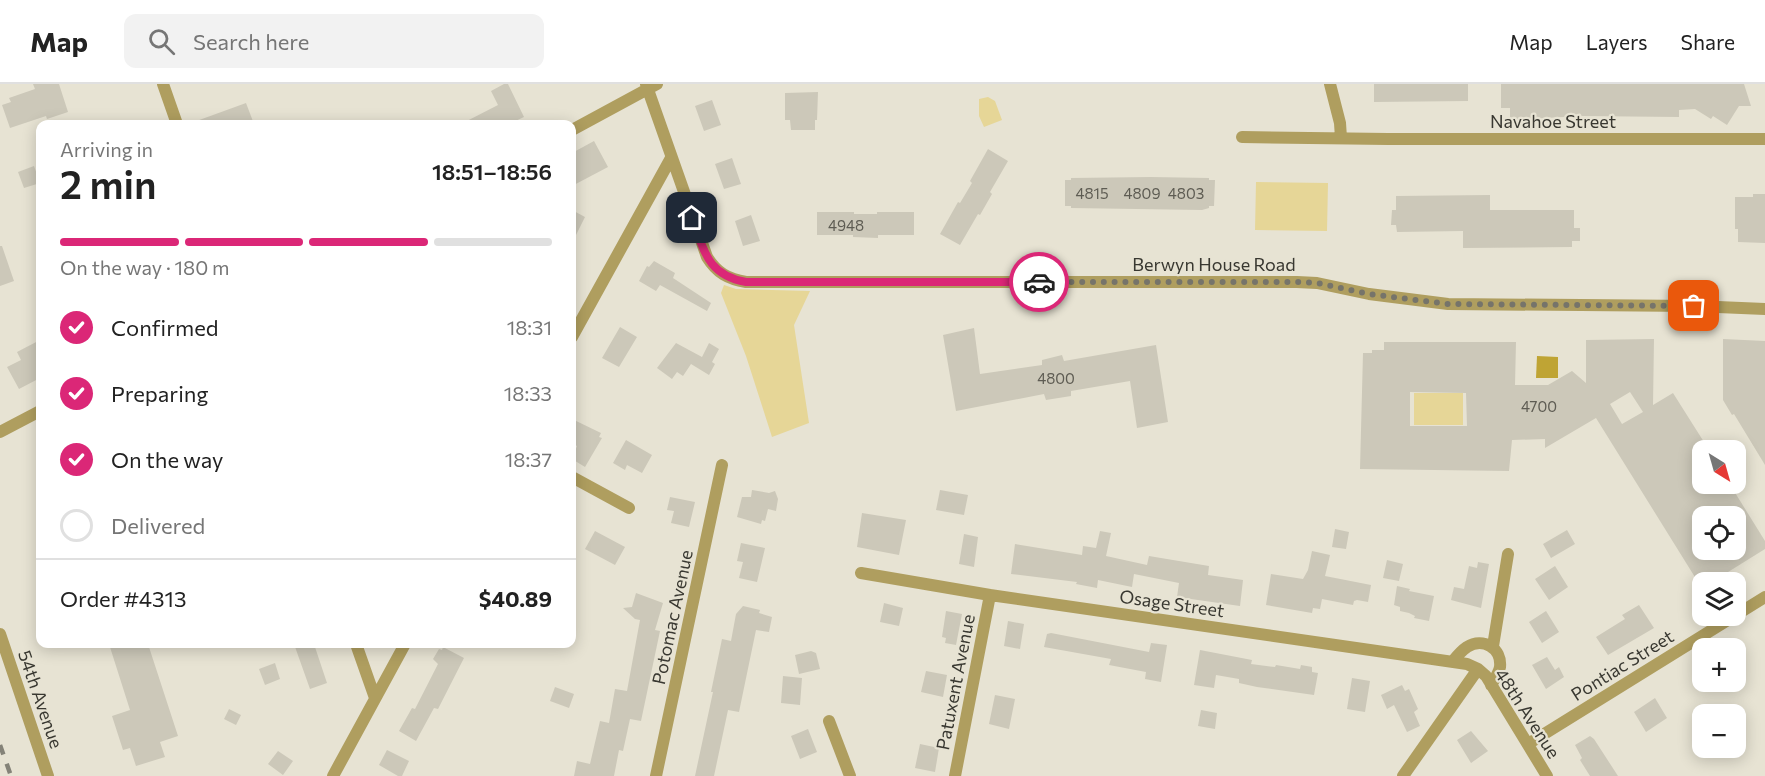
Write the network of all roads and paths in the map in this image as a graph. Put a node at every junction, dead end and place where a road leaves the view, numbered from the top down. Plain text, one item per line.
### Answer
1 (163, 84) edge
2 (1330, 84) edge
3 (650, 86) edge
4 (176, 120) edge
5 (576, 128) edge
6 (1242, 137) dead end
7 (1341, 138) junction
8 (1765, 139) edge
9 (671, 158) junction
10 (1765, 309) edge
11 (576, 330) edge
12 (36, 413) edge
13 (0, 432) edge
14 (722, 465) dead end
15 (576, 479) edge
16 (629, 508) dead end
17 (1508, 554) dead end
18 (861, 573) dead end
19 (990, 595) junction
20 (1765, 597) edge
21 (0, 634) edge
22 (1493, 646) junction
23 (357, 648) edge
24 (403, 648) edge
25 (1453, 661) junction
26 (1478, 669) junction
27 (1491, 685) junction
28 (375, 698) junction
29 (829, 721) dead end
30 (1528, 744) junction
31 (48, 776) edge
32 (333, 776) edge
33 (656, 776) edge
34 (850, 776) edge
35 (955, 776) edge
36 (1403, 776) edge
37 (1547, 776) edge

1 - 4 street
2 - 7 street
3 - 5 street
3 - 9 street
6 - 7 street, Navahoe Street
7 - 8 street, Navahoe Street
9 - 10 street, Berwyn House Road
9 - 11 street
12 - 13 street
14 - 33 street, Potomac Avenue
15 - 16 street
17 - 22 street
18 - 19 street, Osage Street
19 - 25 street, Osage Street
19 - 35 street, Patuxent Avenue
20 - 30 street, Pontiac Street
21 - 31 street, 54th Avenue
22 - 25 street
22 - 27 street
23 - 28 street
24 - 28 street
25 - 26 street, Osage Street
26 - 27 street, 48th Avenue
26 - 36 street
27 - 30 street, 48th Avenue
28 - 32 street
29 - 34 street
30 - 37 street, 48th Avenue

